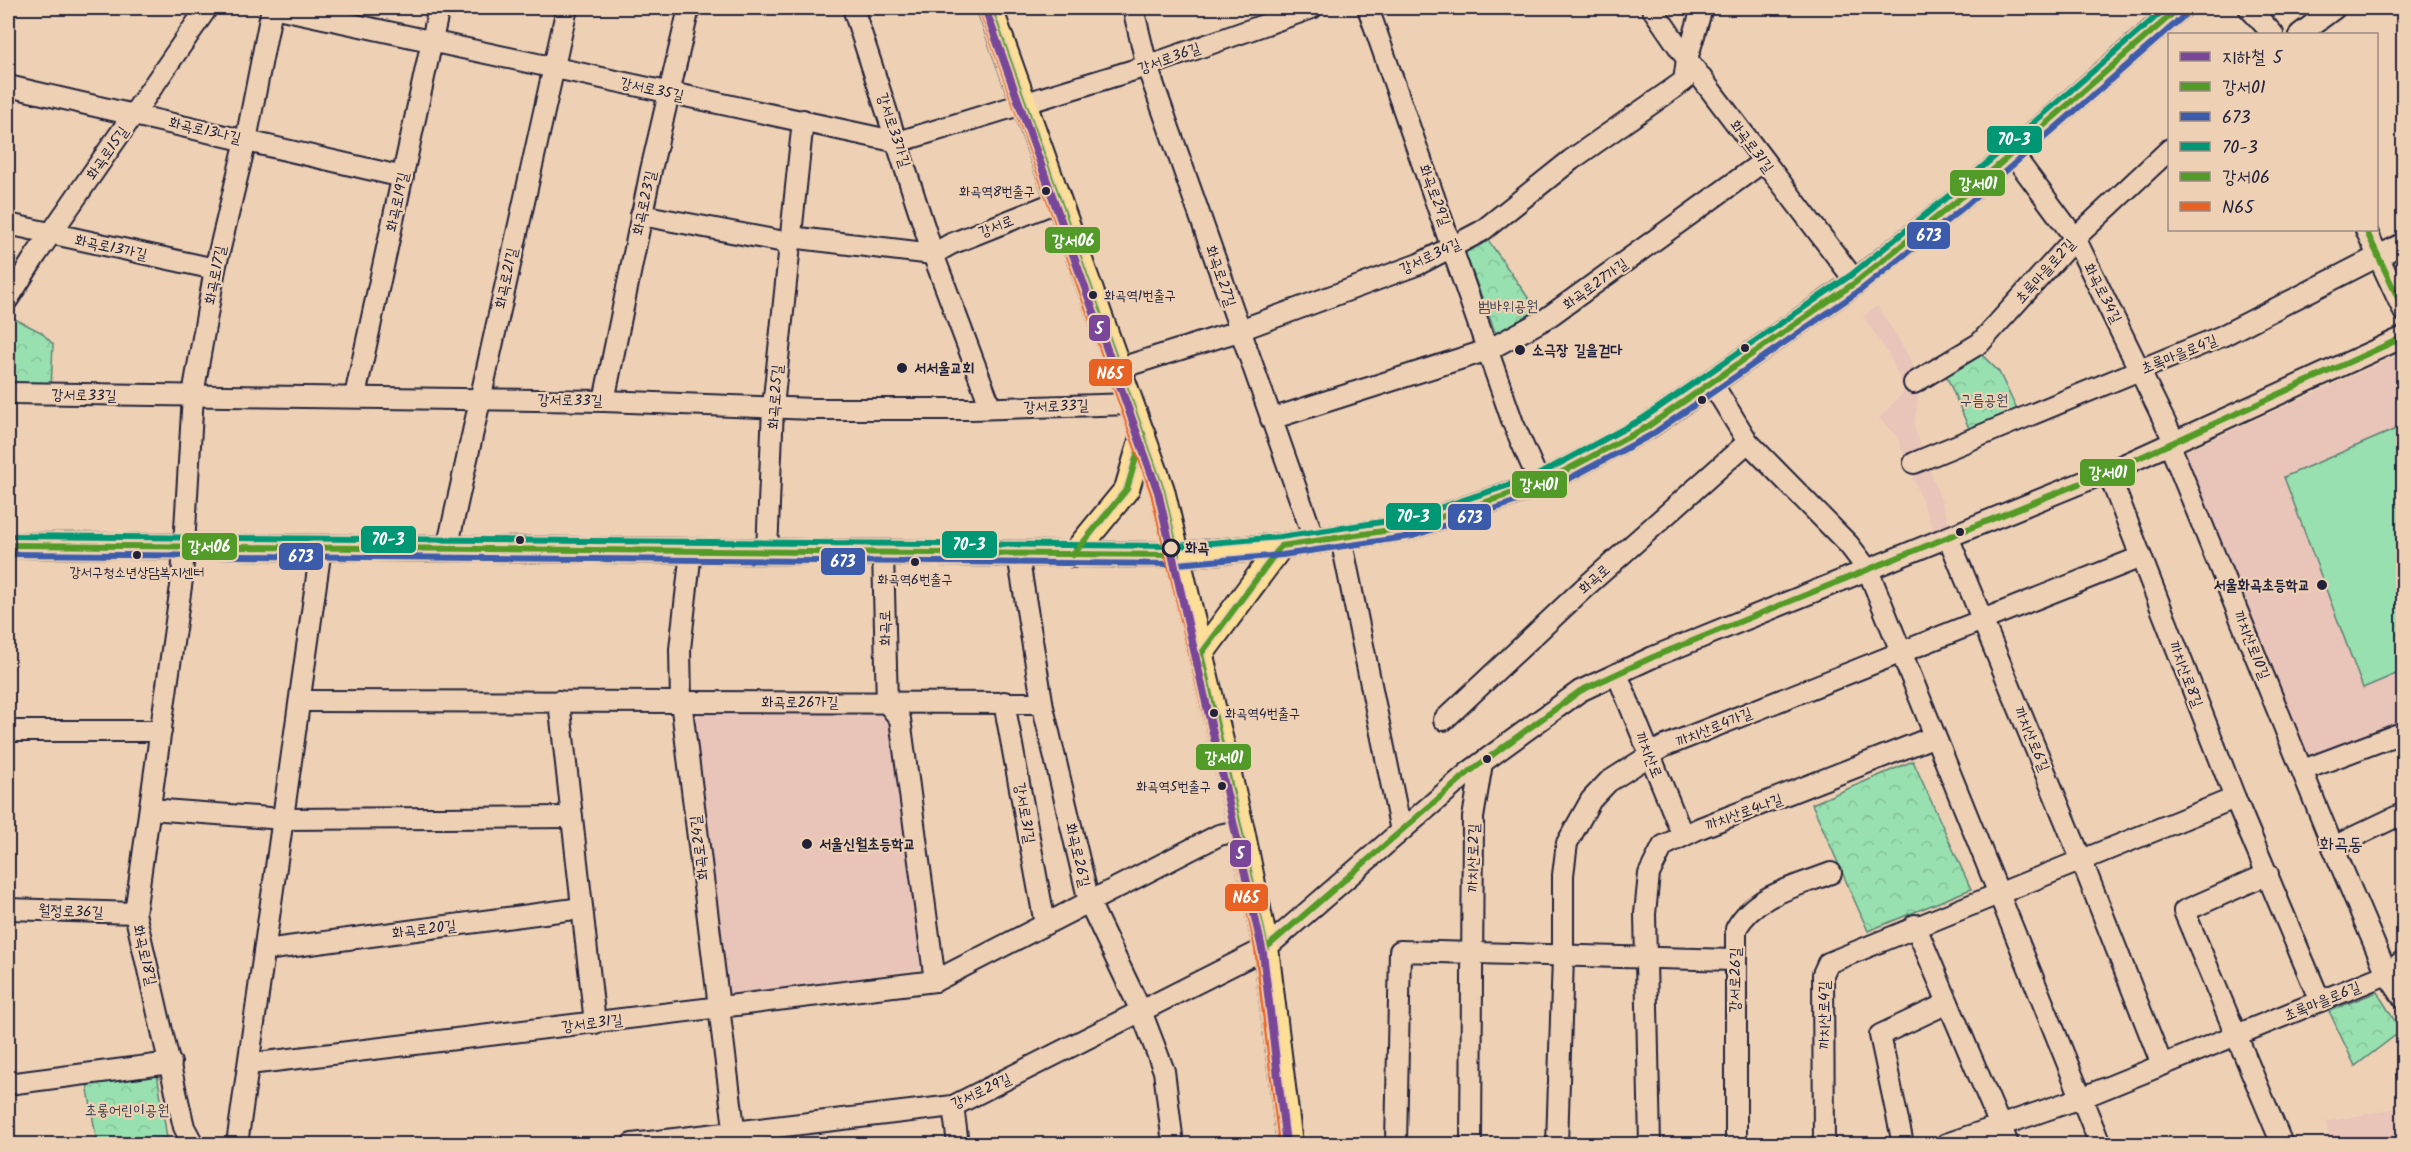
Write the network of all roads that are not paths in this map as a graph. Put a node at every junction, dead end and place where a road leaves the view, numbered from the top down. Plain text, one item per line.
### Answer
1 (207, 8) edge
2 (272, 8) edge
3 (277, 8) edge
4 (439, 8) edge
5 (567, 8) edge
6 (689, 8) edge
7 (852, 8) edge
8 (990, 8) edge
9 (1133, 8) edge
10 (1312, 8) edge
11 (1368, 8) edge
12 (1652, 8) edge
13 (1702, 8) edge
14 (2179, 8) edge
15 (2249, 8) edge
16 (2335, 8) edge
17 (2272, 33) edge
18 (2301, 33) edge
19 (432, 42) junction
20 (1687, 59) junction
21 (1148, 66) junction
22 (553, 68) junction
23 (8, 86) edge
24 (670, 92) junction
25 (1025, 105) junction
26 (134, 114) junction
27 (803, 120) junction
28 (246, 140) junction
29 (898, 142) junction
30 (2168, 150) edge
31 (2012, 153) junction
32 (1764, 161) junction
33 (403, 177) junction
34 (1059, 201) junction
35 (641, 215) junction
36 (8, 224) edge
37 (2366, 231) edge
38 (50, 235) junction
39 (2075, 238) junction
40 (790, 240) junction
41 (2403, 243) edge
42 (1453, 246) junction
43 (933, 254) junction
44 (2378, 256) junction
45 (216, 269) junction
46 (1856, 282) junction
47 (8, 299) edge
48 (2403, 312) edge
49 (1239, 329) junction
50 (2403, 337) edge
51 (1488, 350) junction
52 (1119, 368) junction
53 (2141, 369) junction
54 (1712, 382) junction
55 (1914, 383) dead end
56 (8, 393) edge
57 (193, 395) junction
58 (355, 396) junction
59 (480, 399) junction
60 (604, 401) junction
61 (1132, 404) junction
62 (773, 407) junction
63 (991, 408) junction
64 (1271, 419) junction
65 (1143, 434) junction
66 (1749, 442) junction
67 (2173, 444) junction
68 (1914, 463) dead end
69 (2108, 472) junction
70 (1540, 484) junction
71 (1341, 538) junction
72 (1949, 539) junction
73 (1315, 542) junction
74 (8, 545) edge
75 (183, 546) junction
76 (1281, 546) junction
77 (321, 548) junction
78 (447, 549) junction
79 (691, 552) junction
80 (767, 552) junction
81 (883, 554) junction
82 (1018, 555) junction
83 (1073, 555) junction
84 (1177, 555) junction
85 (2141, 557) junction
86 (1868, 570) junction
87 (1982, 620) junction
88 (1900, 653) junction
89 (1201, 654) junction
90 (1617, 674) junction
91 (300, 701) junction
92 (559, 701) junction
93 (681, 701) junction
94 (1005, 702) junction
95 (887, 703) junction
96 (1042, 703) junction
97 (1444, 720) dead end
98 (8, 731) edge
99 (161, 731) junction
100 (2403, 732) edge
101 (1933, 737) junction
102 (1648, 754) junction
103 (1482, 762) junction
104 (2303, 770) junction
105 (2235, 798) junction
106 (150, 809) junction
107 (2403, 813) edge
108 (572, 817) junction
109 (283, 819) junction
110 (1242, 830) junction
111 (1401, 831) junction
112 (1683, 836) junction
113 (2332, 847) junction
114 (2081, 859) junction
115 (1831, 873) dead end
116 (2268, 874) junction
117 (1998, 892) junction
118 (1089, 902) junction
119 (582, 908) junction
120 (8, 909) edge
121 (135, 913) junction
122 (1045, 924) junction
123 (1915, 925) junction
124 (1266, 948) junction
125 (265, 950) junction
126 (1472, 954) junction
127 (1563, 957) junction
128 (1646, 959) junction
129 (1734, 960) junction
130 (2403, 960) edge
131 (2387, 974) junction
132 (935, 981) junction
133 (2403, 999) edge
134 (2320, 1002) junction
135 (1948, 1003) junction
136 (718, 1008) junction
137 (1141, 1011) junction
138 (595, 1023) junction
139 (2236, 1035) junction
140 (171, 1063) junction
141 (249, 1064) junction
142 (2162, 1065) junction
143 (8, 1084) edge
144 (2081, 1098) junction
145 (953, 1106) junction
146 (2001, 1126) junction
147 (735, 1138) edge
148 (193, 1144) edge
149 (237, 1144) edge
150 (632, 1144) edge
151 (958, 1144) edge
152 (1173, 1144) edge
153 (1290, 1144) edge
154 (1396, 1144) edge
155 (1471, 1144) edge
156 (1557, 1144) edge
157 (1650, 1144) edge
158 (1736, 1144) edge
159 (1824, 1144) edge
160 (1904, 1144) edge
161 (1946, 1144) edge
162 (2008, 1144) edge
163 (2100, 1144) edge
164 (2282, 1144) edge

1 - 26 street, 화곡로15길
2 - 28 street, 화곡로17길
3 - 19 street, 강서로35길
4 - 19 street, 화곡로19길
5 - 22 street, 화곡로21길
6 - 24 street, 화곡로23길
7 - 29 street, 강서로33가길
8 - 25 main road
9 - 21 street, 화곡로27길
10 - 21 street, 강서로36길
11 - 42 street, 화곡로29길
12 - 20 street, 화곡로31길
13 - 20 street, 강서로34길
14 - 31 main road
15 - 17 street
16 - 18 street
19 - 22 street, 강서로35길
19 - 33 street, 화곡로19길
20 - 32 street, 화곡로31길
20 - 42 street, 강서로34길
21 - 25 street, 강서로36길
21 - 49 street, 화곡로27길
22 - 24 street, 강서로35길
22 - 59 street, 화곡로21길
23 - 26 street, 화곡로13나길
24 - 27 street, 강서로35길
24 - 35 street, 화곡로23길
25 - 29 street, 강서로35길
25 - 34 main road
26 - 28 street, 화곡로13나길
26 - 38 street, 화곡로15길
27 - 29 street, 강서로35길
27 - 40 street, 화곡로25길
28 - 33 street, 화곡로13나길
28 - 45 street, 화곡로17길
29 - 43 street, 강서로33가길
30 - 39 street, 초록마을로2길
31 - 39 street, 화곡로34길
31 - 46 main road
32 - 46 street, 화곡로31길
32 - 51 street, 화곡로27가길
33 - 58 street, 화곡로19길
34 - 43 street, 강서로
34 - 52 main road
35 - 40 street
35 - 60 street, 화곡로23길
36 - 38 street, 화곡로13가길
37 - 44 street
38 - 45 street, 화곡로13가길
38 - 47 street, 화곡로15길
39 - 53 street, 화곡로34길
39 - 55 street, 초록마을로2길
40 - 43 street
40 - 62 street, 화곡로25길
41 - 44 street, 초록마을로4길
42 - 49 street, 강서로34길
42 - 51 street, 화곡로29길
43 - 63 street, 강서로33가길
44 - 48 street
44 - 53 street, 초록마을로4길
45 - 57 street, 화곡로17길
46 - 54 main road
49 - 52 street, 강서로34길
49 - 64 street, 화곡로27길
50 - 67 street
51 - 64 street, 화곡로27가길
51 - 70 street, 화곡로29길
52 - 61 main road
53 - 67 street, 화곡로34길
53 - 68 street, 초록마을로4길
54 - 66 street
54 - 70 main road
56 - 57 street, 강서로33길
57 - 58 street, 강서로33길
57 - 75 street, 화곡로17길
58 - 59 street, 강서로33길
59 - 60 street, 강서로33길
59 - 78 street, 화곡로21길
60 - 62 street, 강서로33길
61 - 63 street, 강서로33길
61 - 65 main road
62 - 63 street, 강서로33길
62 - 80 street, 화곡로25길
64 - 73 street, 화곡로27길
65 - 83 main road
65 - 84 main road
66 - 86 street
66 - 97 street, 화곡로
67 - 69 street
67 - 104 street, 까치산로10길
69 - 72 street
69 - 85 street, 까치산로8길
70 - 71 main road
71 - 73 main road
71 - 111 street
72 - 86 street
72 - 87 street, 까치산로6길
73 - 76 main road
74 - 75 main road
75 - 77 main road
75 - 99 street, 화곡로18길
76 - 84 main road
76 - 89 main road
77 - 78 main road
77 - 91 street
78 - 79 main road
79 - 80 main road
79 - 93 street, 화곡로24길
80 - 81 main road
81 - 82 main road
81 - 95 street, 화곡로
82 - 83 main road
82 - 96 street, 화곡로26길
83 - 84 main road
84 - 89 main road
85 - 87 street
85 - 105 street, 까치산로8길
86 - 88 street
86 - 90 street
87 - 88 street
87 - 114 street, 까치산로6길
88 - 101 street
88 - 102 street, 까치산로4가길
89 - 110 main road
90 - 102 street, 까치산로
90 - 103 street
91 - 92 street, 화곡로26가길
91 - 109 street
92 - 93 street, 화곡로26가길
92 - 108 street
93 - 95 street, 화곡로26가길
93 - 136 street, 화곡로24길
94 - 95 street, 화곡로26가길
94 - 96 street, 화곡로26가길
94 - 122 street, 강서로31길
95 - 132 street
96 - 118 street, 화곡로26길
98 - 99 street
99 - 106 street, 화곡로18길
100 - 104 street
101 - 112 street, 까치산로4나길
101 - 117 street
102 - 112 street, 까치산로
102 - 127 street, 까치산로4가길
103 - 111 street
103 - 126 street, 까치산로2길
104 - 113 street, 까치산로10길
105 - 114 street
105 - 116 street, 까치산로8길
106 - 109 street
106 - 121 street, 화곡로18길
107 - 113 street
108 - 109 street
108 - 119 street
109 - 125 street
110 - 118 street, 강서로31길
110 - 124 main road
111 - 124 street
112 - 128 street, 까치산로4나길
113 - 131 street, 까치산로10길
114 - 117 street, 까치산로4길
114 - 142 street, 까치산로6길
115 - 129 street, 강서로26길
116 - 134 street, 까치산로8길
116 - 139 street
117 - 123 street, 까치산로4길
117 - 144 street
118 - 122 street, 강서로31길
118 - 137 street, 화곡로26길
119 - 125 street, 화곡로20길
119 - 138 street
120 - 121 street, 월정로36길
121 - 140 street, 화곡로18길
122 - 132 street, 강서로31길
123 - 135 street
123 - 159 street, 까치산로4길
124 - 137 street, 강서로29길
124 - 153 main road
125 - 141 street
126 - 127 street
126 - 154 street
126 - 155 street, 까치산로2길
127 - 128 street
127 - 156 street, 까치산로4가길
128 - 129 street
128 - 157 street, 까치산로4나길
129 - 158 street, 강서로26길
130 - 131 street, 초록마을로6길
131 - 133 street, 까치산로10길
131 - 134 street, 초록마을로6길
132 - 136 street, 강서로31길
134 - 139 street, 초록마을로6길
135 - 146 street
135 - 160 street
136 - 138 street, 강서로31길
136 - 147 street, 화곡로24길
137 - 145 street, 강서로29길
137 - 152 street, 화곡로26길
138 - 141 street, 강서로31길
139 - 142 street, 초록마을로6길
139 - 164 street
140 - 143 street
140 - 148 street, 화곡로18길
141 - 149 street
142 - 144 street, 초록마을로6길
144 - 146 street
144 - 163 street
145 - 147 street, 강서로29길
145 - 151 street
146 - 161 street
146 - 162 street
147 - 150 street, 강서로29길

